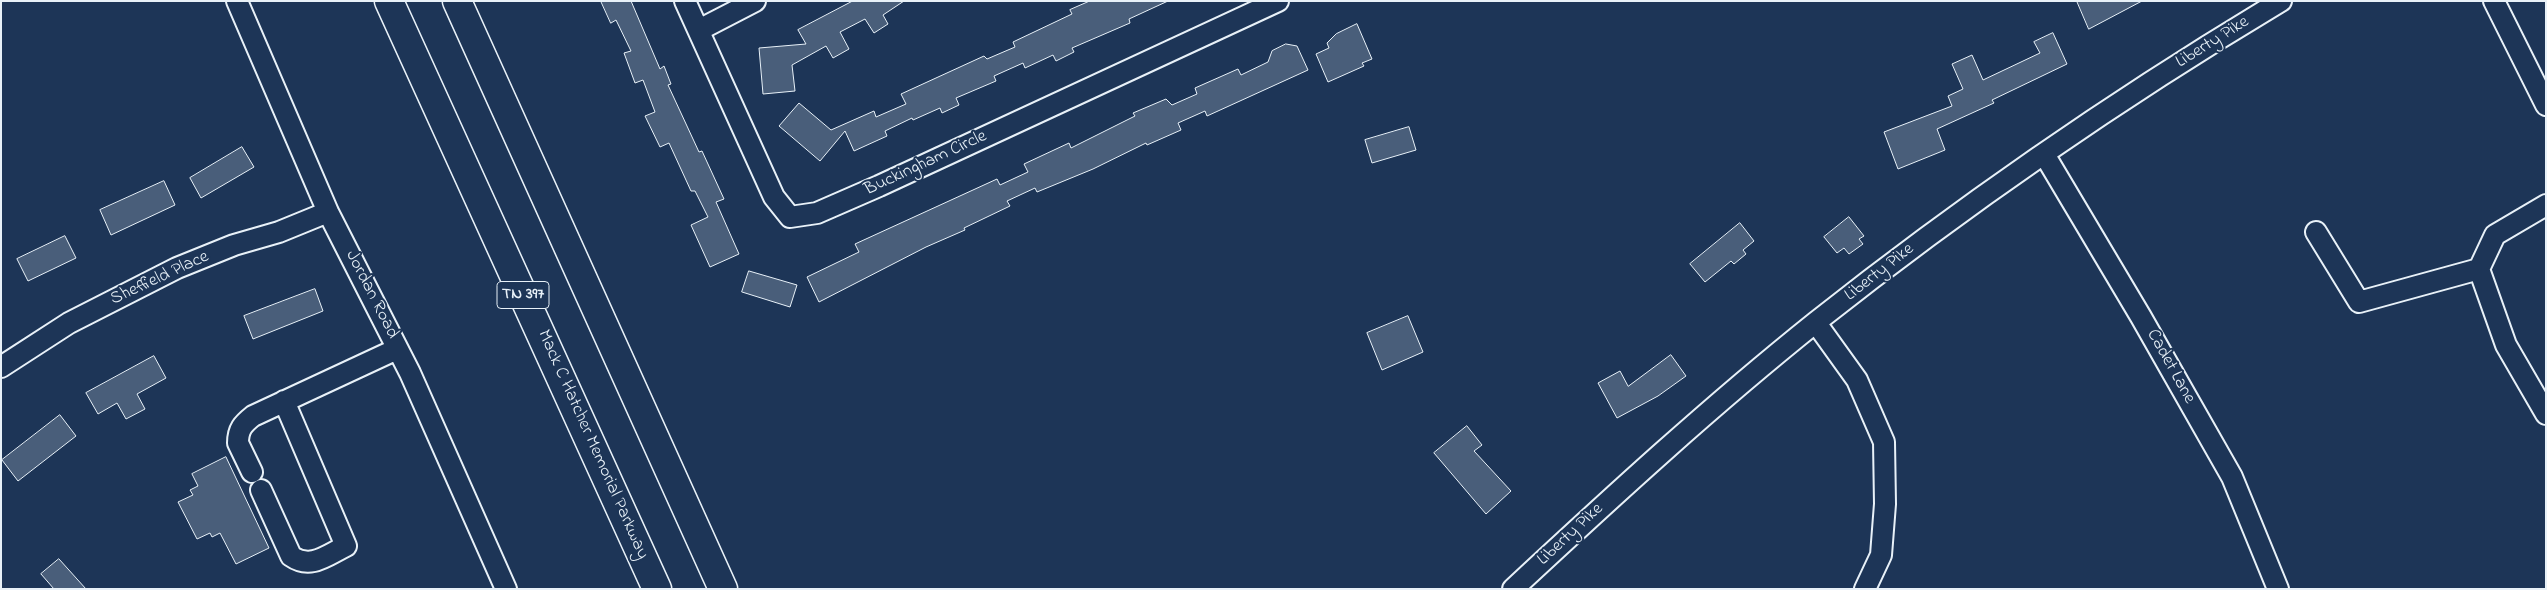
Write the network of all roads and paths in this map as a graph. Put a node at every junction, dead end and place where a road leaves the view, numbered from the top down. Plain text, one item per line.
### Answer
1 (237, 1) edge
2 (389, 1) edge
3 (457, 1) edge
4 (685, 1) edge
5 (755, 1) edge
6 (1278, 1) edge
7 (2281, 1) edge
8 (2494, 1) edge
9 (2257, 7) edge
10 (699, 30) junction
11 (2546, 105) edge
12 (2044, 154) junction
13 (2546, 205) edge
14 (328, 212) junction
15 (2316, 232) dead end
16 (2479, 269) junction
17 (1816, 323) junction
18 (397, 348) junction
19 (1, 367) edge
20 (284, 401) junction
21 (2546, 414) edge
22 (252, 472) dead end
23 (261, 490) dead end
24 (506, 589) edge
25 (656, 589) edge
26 (723, 589) edge
27 (1513, 589) edge
28 (1865, 589) edge
29 (2278, 589) edge

1 - 14 street, Jordan Road
2 - 25 highway, Mack C Hatcher Memorial Parkway / TN 397
3 - 26 highway
4 - 10 street, Buckingham Circle
5 - 10 street
6 - 10 street, Buckingham Circle
7 - 9 street, Liberty Pike
8 - 11 street
9 - 12 street, Liberty Pike
12 - 17 street, Liberty Pike
12 - 29 street, Cadet Lane
13 - 16 street
14 - 18 street, Jordan Road
14 - 19 street, Sheffield Place
15 - 16 street
16 - 21 street
17 - 27 street, Liberty Pike
17 - 28 street
18 - 20 street
18 - 24 street, Jordan Road
20 - 22 street
20 - 23 street

